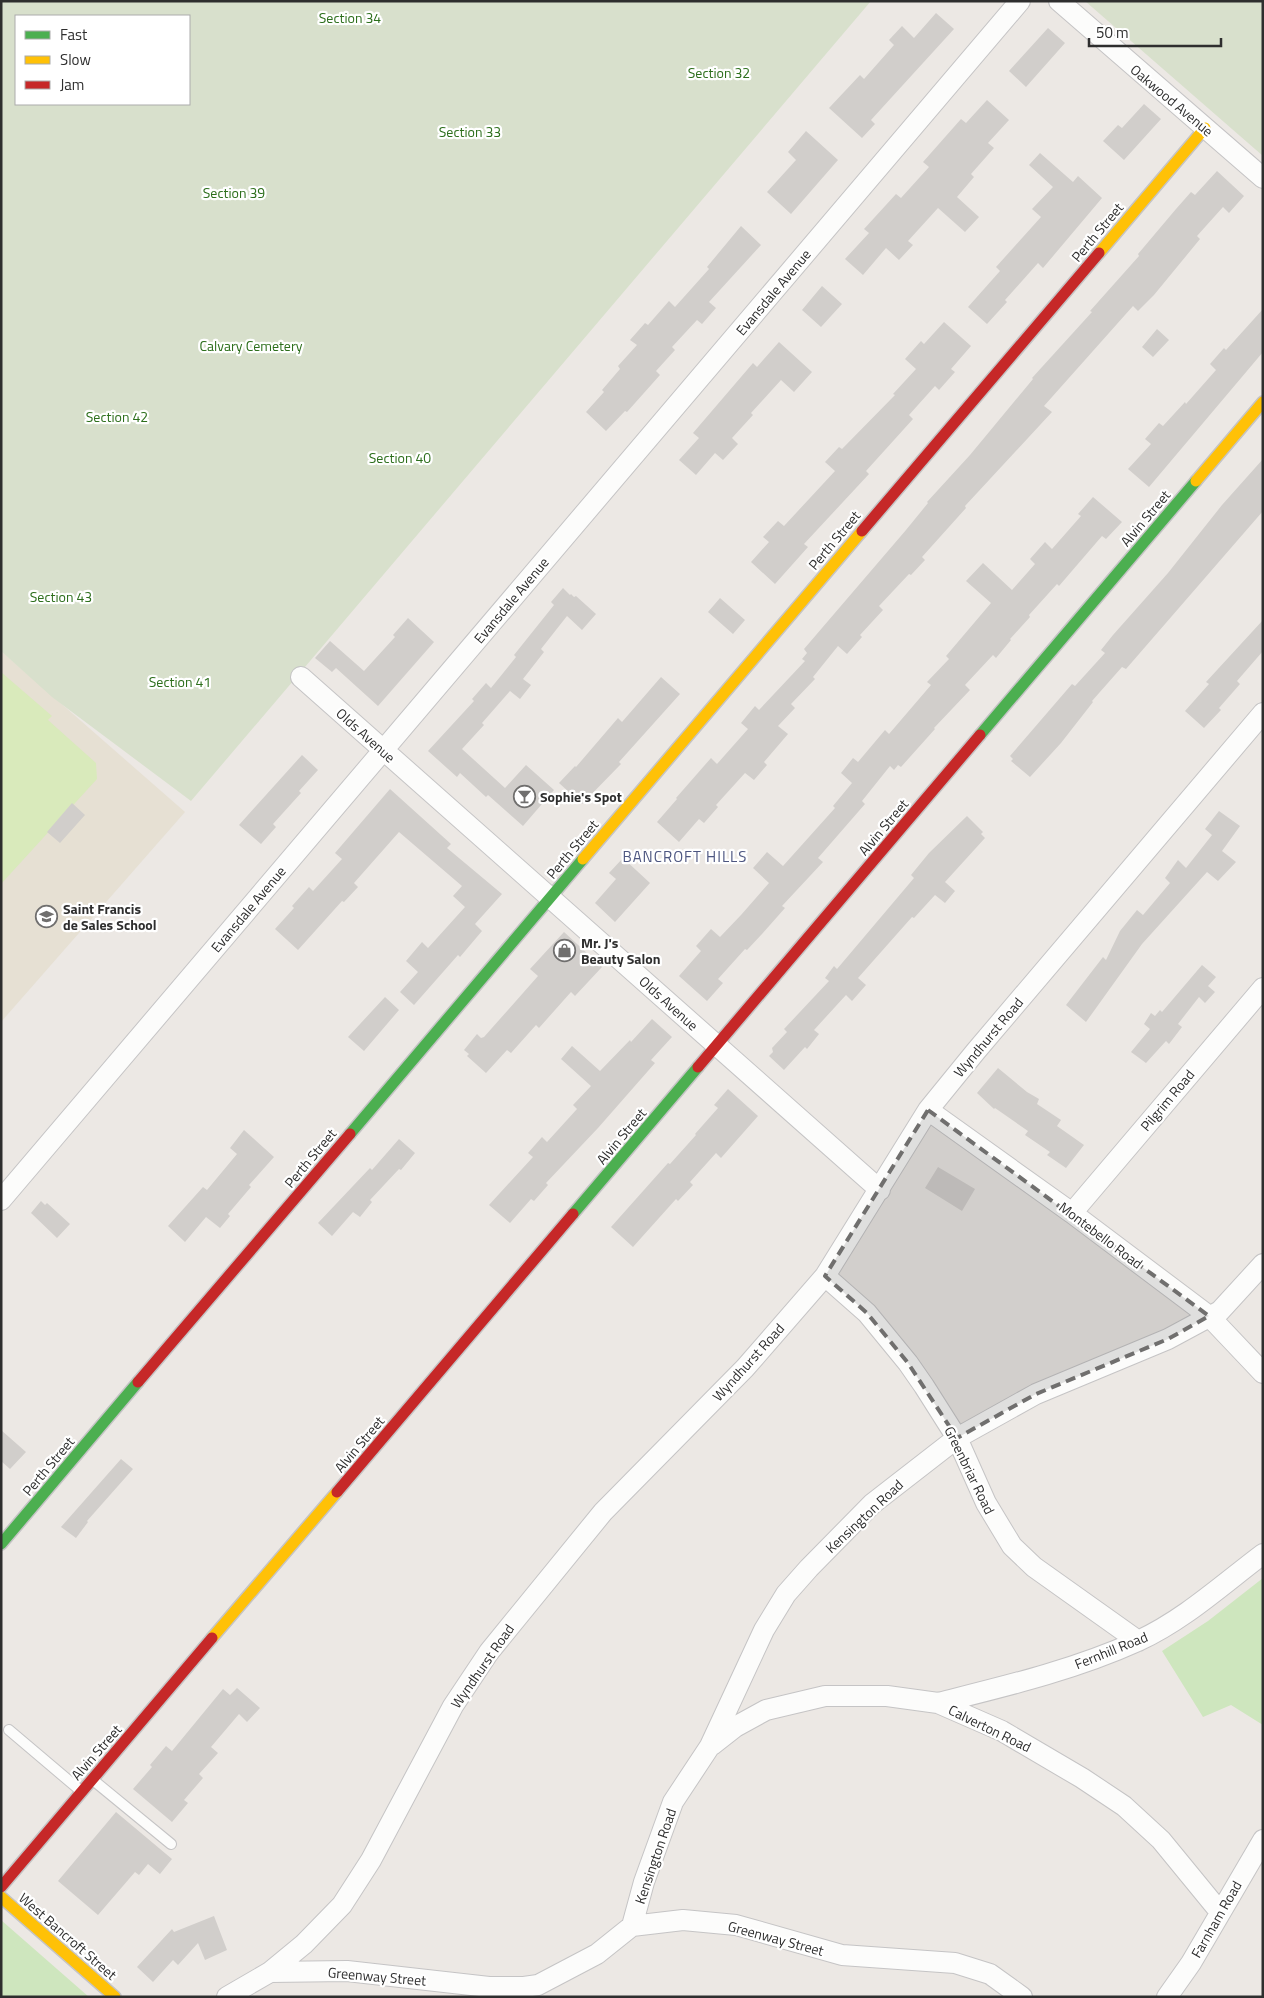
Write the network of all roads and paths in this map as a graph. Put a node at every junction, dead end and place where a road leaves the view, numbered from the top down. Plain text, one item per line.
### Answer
1 (1020, 1) edge
2 (1059, 1) edge
3 (1206, 128) junction
4 (1263, 178) edge
5 (1263, 402) edge
6 (301, 677) dead end
7 (1263, 712) edge
8 (383, 750) junction
9 (550, 898) junction
10 (1263, 988) edge
11 (717, 1046) junction
12 (928, 1110) junction
13 (880, 1190) junction
14 (1, 1200) edge
15 (1072, 1213) junction
16 (1263, 1264) edge
17 (825, 1276) junction
18 (1209, 1316) junction
19 (1263, 1373) edge
20 (957, 1438) junction
21 (1, 1544) edge
22 (1263, 1554) edge
23 (1138, 1641) junction
24 (938, 1703) junction
25 (9, 1730) dead end
26 (710, 1746) junction
27 (92, 1779) junction
28 (82, 1791) junction
29 (1263, 1840) edge
30 (171, 1844) dead end
31 (1, 1887) edge
32 (1, 1897) edge
33 (1220, 1912) junction
34 (632, 1926) junction
35 (270, 1972) junction
36 (115, 1997) edge
37 (227, 1997) edge
38 (1022, 1997) edge
39 (1167, 1997) edge

1 - 8 street, Evansdale Avenue
2 - 3 street, Oakwood Avenue
3 - 4 street, Oakwood Avenue
3 - 9 street, Perth Street
5 - 11 street, Alvin Street
6 - 8 street, Olds Avenue
7 - 12 street, Wyndhurst Road
8 - 9 street, Olds Avenue
8 - 14 street, Evansdale Avenue
9 - 11 street, Olds Avenue
9 - 21 street, Perth Street
10 - 15 street, Pilgrim Road
11 - 13 street, Olds Avenue
11 - 27 street, Alvin Street
12 - 13 street, Wyndhurst Road
12 - 15 street, Montebello Road
13 - 17 street, Wyndhurst Road
15 - 18 street, Montebello Road
16 - 18 street, Kensington Road
17 - 20 street, Greenbriar Road
17 - 35 street, Wyndhurst Road
18 - 19 street, Montebello Road
18 - 20 street, Kensington Road
20 - 23 street, Greenbriar Road
20 - 26 street, Kensington Road
22 - 23 street, Fernhill Road
23 - 24 street, Fernhill Road
24 - 26 street, Calverton Road
24 - 33 street, Calverton Road
25 - 28 lane
26 - 34 street, Kensington Road
27 - 28 street, Alvin Street
27 - 30 lane
28 - 31 street, Alvin Street
29 - 33 street, Farnham Road
32 - 36 street, West Bancroft Street
33 - 39 street, Farnham Road
34 - 35 street, Greenway Street
34 - 38 street, Greenway Street
35 - 37 street, Wyndhurst Road

